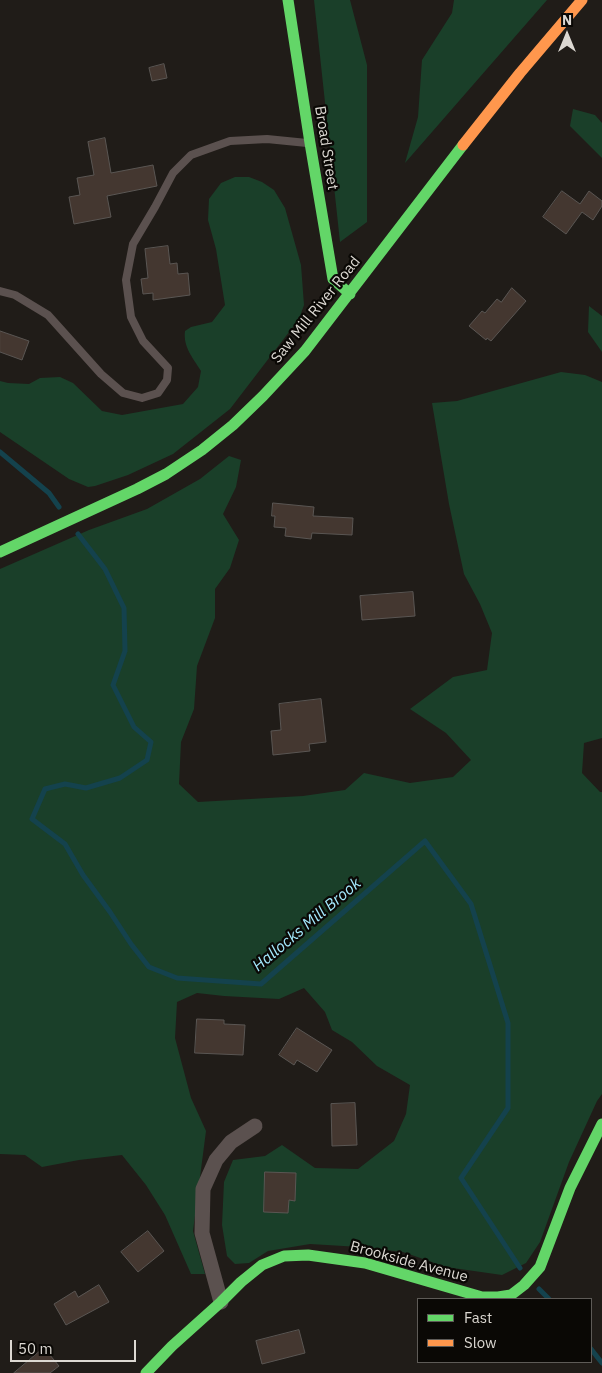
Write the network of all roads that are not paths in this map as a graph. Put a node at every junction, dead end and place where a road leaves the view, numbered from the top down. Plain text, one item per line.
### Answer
1 (288, 0) edge
2 (582, 0) edge
3 (310, 143) junction
4 (0, 291) edge
5 (350, 294) junction
6 (0, 552) edge
7 (602, 1124) edge
8 (255, 1126) dead end
9 (221, 1302) junction
10 (146, 1373) edge

1 - 3 main road, Broad Street
2 - 5 main road, Saw Mill River Road
3 - 4 lane
3 - 5 main road, Broad Street
5 - 6 main road, Saw Mill River Road
7 - 9 main road, Brookside Avenue
8 - 9 street
9 - 10 main road, Brookside Avenue

